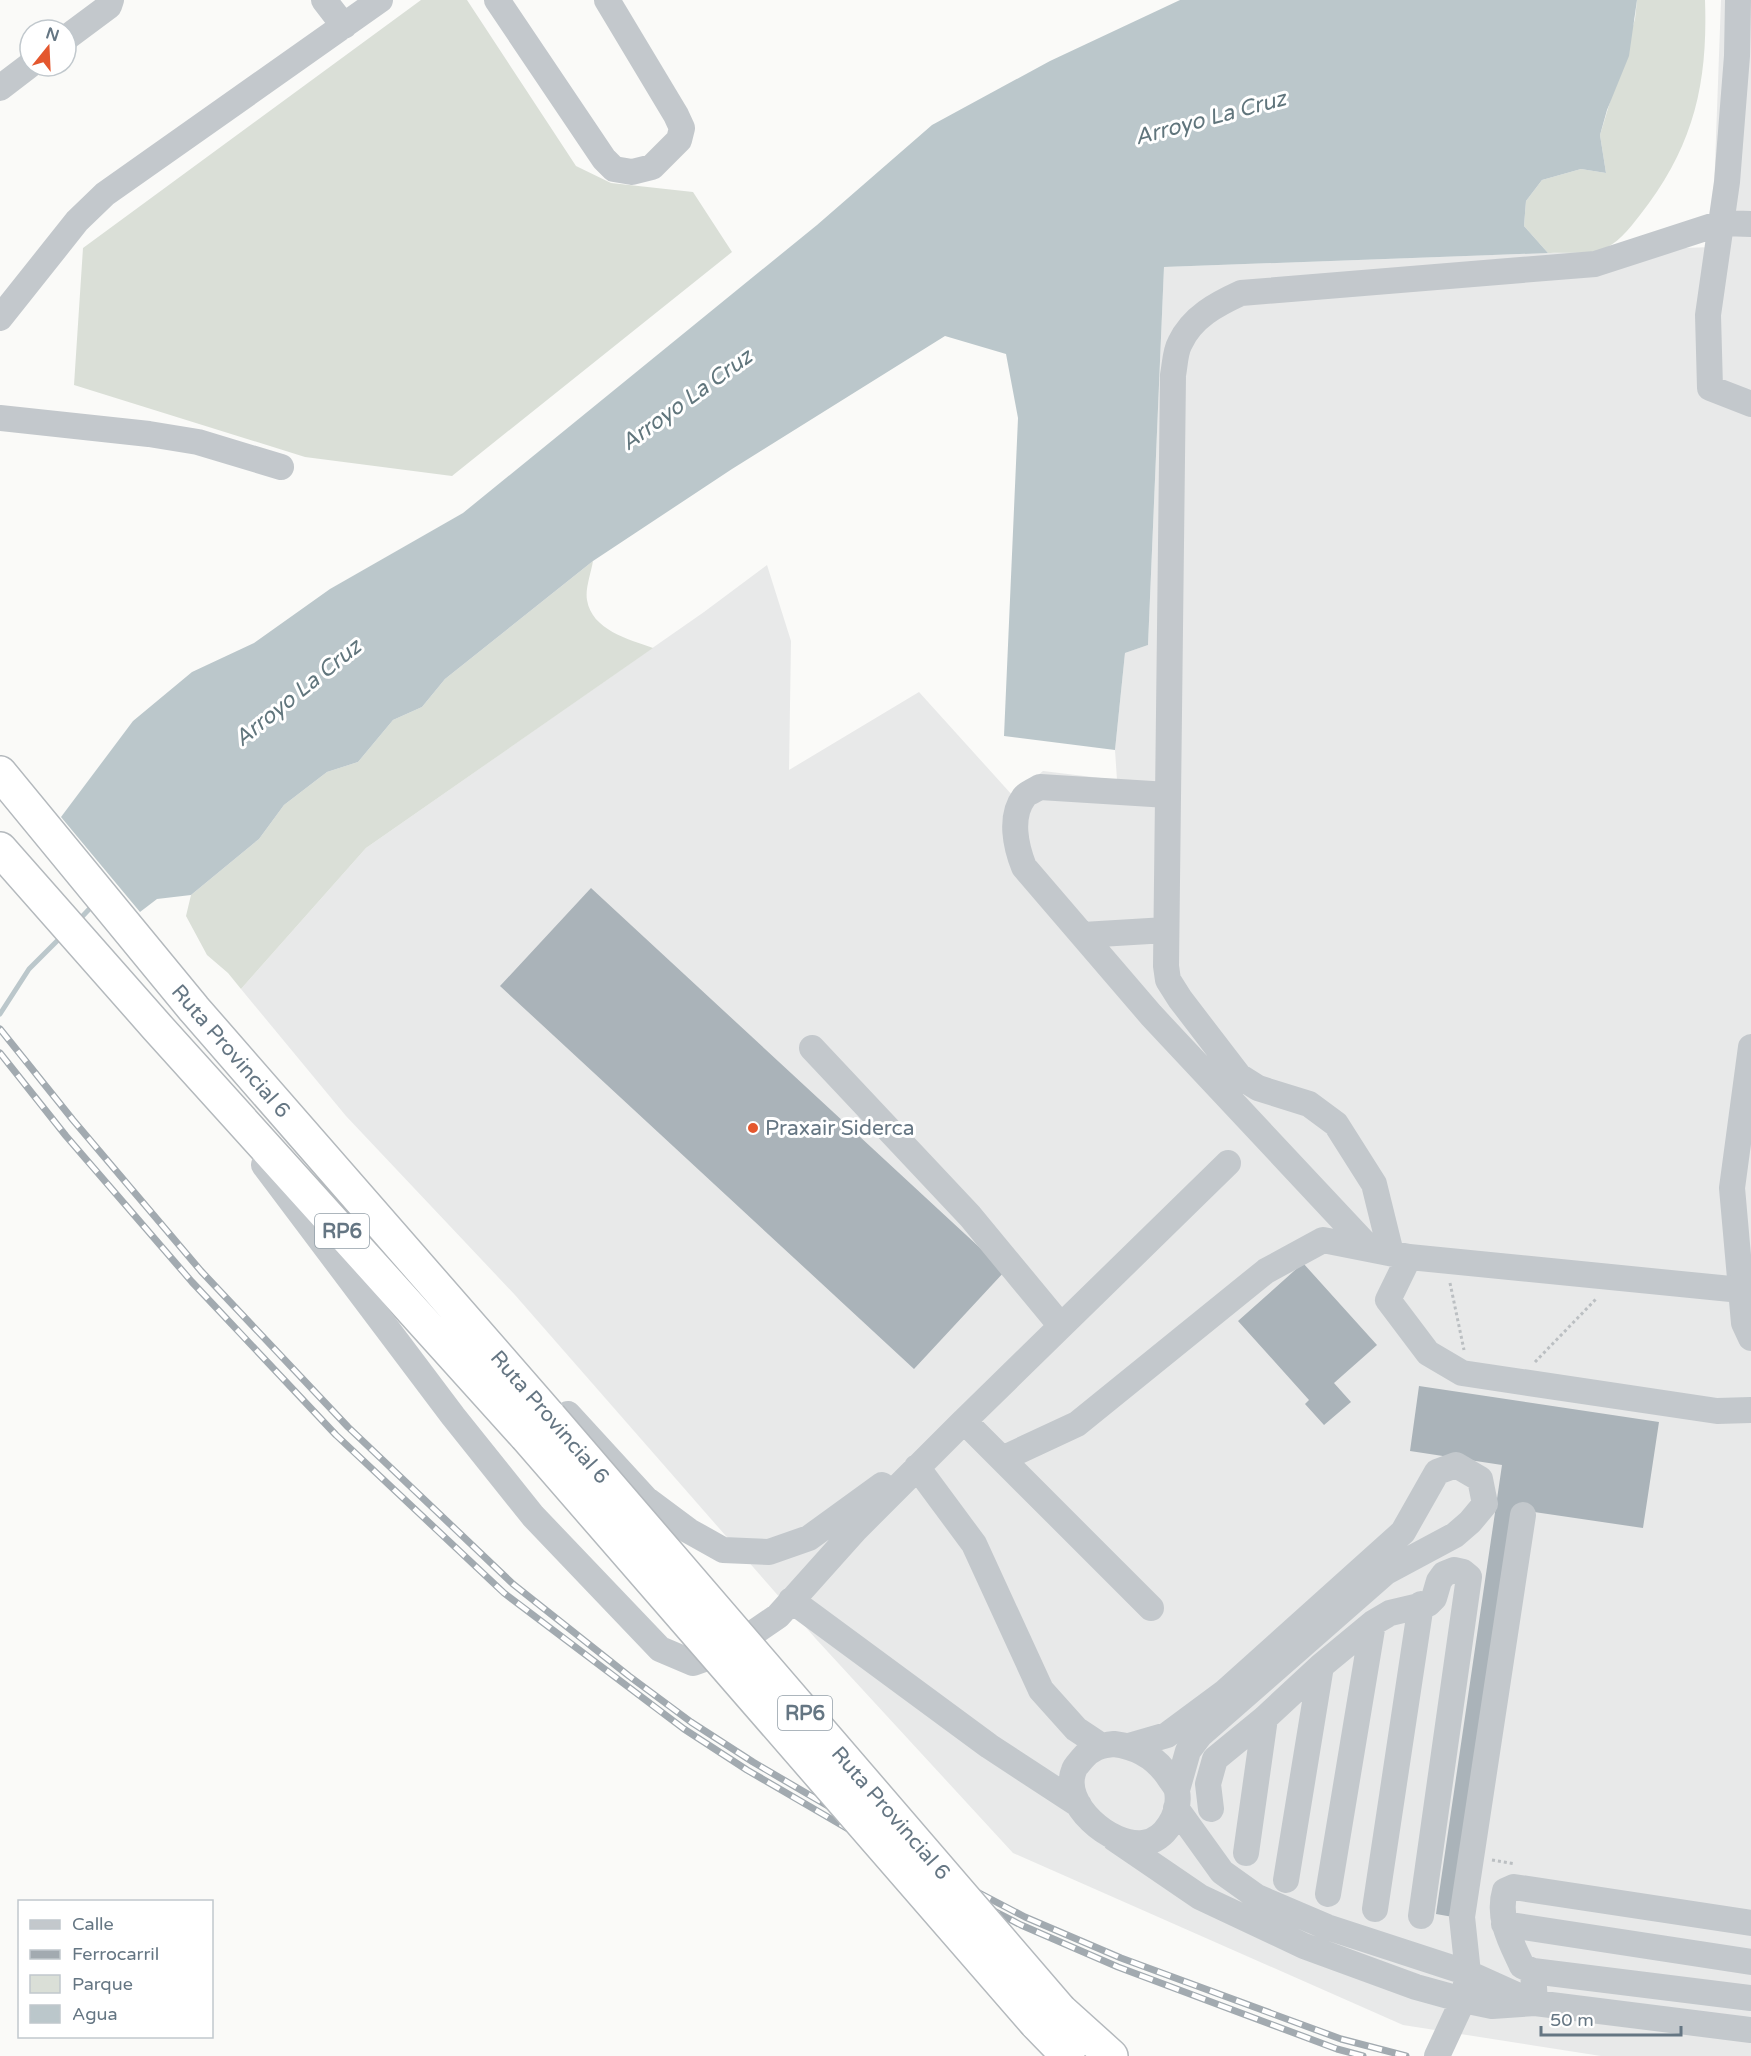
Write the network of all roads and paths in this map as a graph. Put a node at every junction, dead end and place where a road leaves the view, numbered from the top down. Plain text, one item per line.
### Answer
1 (111, 0) edge
2 (324, 0) edge
3 (380, 0) edge
4 (497, 0) edge
5 (607, 0) edge
6 (1738, 0) edge
7 (344, 26) junction
8 (78, 29) edge
9 (18, 74) edge
10 (0, 88) edge
11 (1721, 223) junction
12 (1751, 224) edge
13 (0, 318) edge
14 (1751, 404) edge
15 (0, 418) edge
16 (281, 467) dead end
17 (0, 767) edge
18 (0, 773) edge
19 (1168, 795) junction
20 (34, 817) junction
21 (0, 849) edge
22 (1166, 930) junction
23 (1083, 935) junction
24 (164, 1035) junction
25 (1751, 1047) edge
26 (812, 1048) dead end
27 (1228, 1163) dead end
28 (1741, 1190) edge
29 (357, 1196) junction
30 (1390, 1253) junction
31 (1445, 1260) junction
32 (1616, 1278) junction
33 (1741, 1290) junction
34 (1061, 1326) junction
35 (1751, 1338) edge
36 (1469, 1374) junction
37 (1518, 1381) junction
38 (1751, 1410) edge
39 (964, 1421) junction
40 (538, 1426) junction
41 (1002, 1459) junction
42 (917, 1467) junction
43 (1523, 1515) dead end
44 (1455, 1535) junction
45 (1415, 1555) junction
46 (1444, 1574) junction
47 (791, 1600) junction
48 (1421, 1604) junction
49 (1151, 1608) dead end
50 (1373, 1623) junction
51 (1321, 1666) junction
52 (1265, 1718) junction
53 (1101, 1745) junction
54 (1129, 1746) junction
55 (1177, 1799) junction
56 (1079, 1805) junction
57 (1211, 1809) dead end
58 (1115, 1839) junction
59 (1246, 1853) dead end
60 (1286, 1880) dead end
61 (1328, 1894) dead end
62 (1375, 1910) dead end
63 (1421, 1916) dead end
64 (1751, 1923) edge
65 (1504, 1924) junction
66 (1751, 1962) edge
67 (1533, 1971) junction
68 (1468, 1973) junction
69 (1751, 1998) edge
70 (1463, 2000) junction
71 (1535, 2003) junction
72 (1048, 2016) junction
73 (1751, 2030) edge
74 (1063, 2056) edge
75 (1068, 2056) edge
76 (1106, 2056) edge
77 (1112, 2056) edge
78 (1437, 2056) edge

1 - 8 lane
2 - 7 lane
3 - 7 lane
4 - 5 lane
6 - 11 lane
7 - 13 lane
9 - 10 lane
11 - 12 lane
11 - 14 lane
11 - 19 lane
15 - 16 lane
17 - 20 highway
18 - 20 highway, Ruta Provincial 6 / RP6
19 - 22 lane
19 - 23 lane
20 - 29 highway, Ruta Provincial 6 / RP6
21 - 24 highway, Ruta Provincial 6 / RP6
22 - 23 lane
22 - 30 lane
23 - 30 lane
24 - 40 highway, Ruta Provincial 6 / RP6
24 - 47 lane
25 - 28 lane
26 - 34 lane
27 - 34 lane
28 - 33 lane
29 - 40 highway, Ruta Provincial 6 / RP6
29 - 42 lane
30 - 31 lane
30 - 36 lane
30 - 41 lane
31 - 32 lane
31 - 36 path
32 - 33 lane
32 - 37 path
33 - 35 lane
34 - 39 lane
36 - 37 lane
37 - 38 lane
39 - 41 lane
39 - 42 lane
40 - 72 highway, Ruta Provincial 6 / RP6, bridge
41 - 49 lane
42 - 47 lane
42 - 53 lane
43 - 68 lane
44 - 45 lane
44 - 46 lane
44 - 54 lane
45 - 46 lane
45 - 55 lane
46 - 48 lane
46 - 63 lane
47 - 56 lane
48 - 50 lane
48 - 62 lane
50 - 51 lane
50 - 61 lane
51 - 52 lane
51 - 60 lane
52 - 57 lane
52 - 59 lane
53 - 54 lane
53 - 56 lane
54 - 55 lane
55 - 58 lane
55 - 68 lane
56 - 58 lane
58 - 70 lane
64 - 65 lane
65 - 66 lane
65 - 67 lane
67 - 69 lane
67 - 71 lane
68 - 70 lane
68 - 71 lane
70 - 71 lane
70 - 78 lane
71 - 73 lane
72 - 74 highway
72 - 75 highway, Ruta Provincial 6 / RP6
72 - 76 highway, Ruta Provincial 6 / RP6
72 - 77 highway

